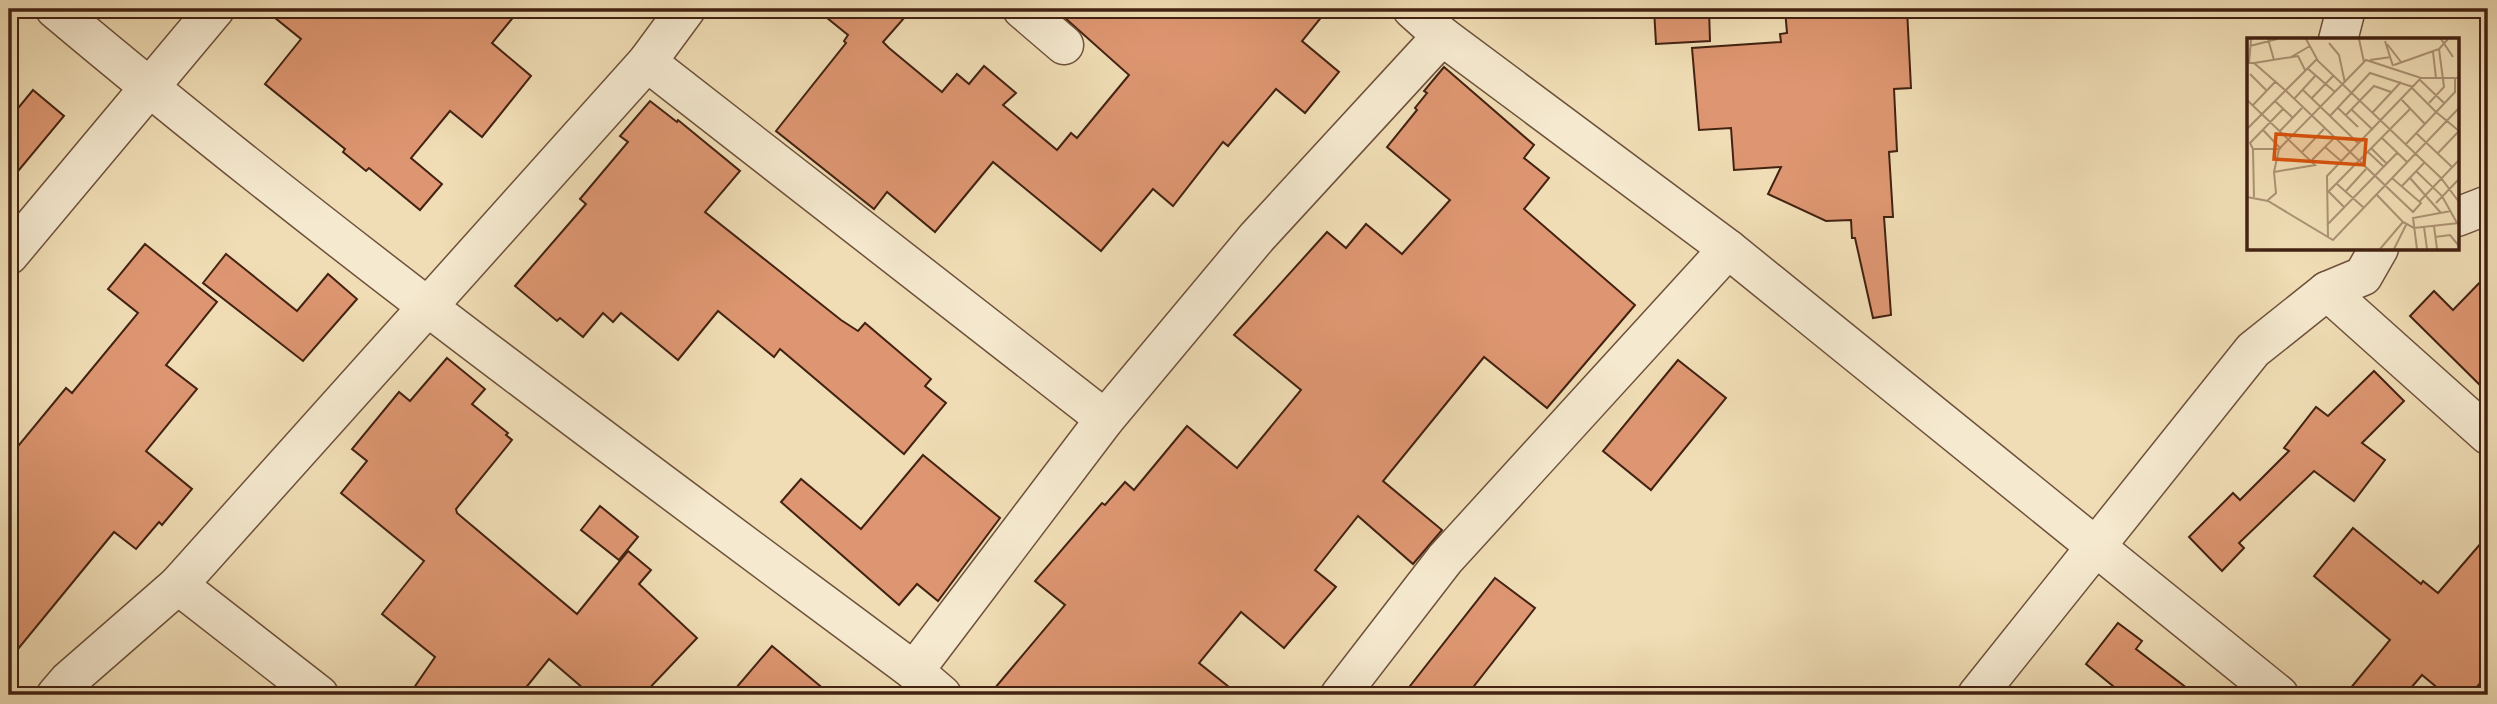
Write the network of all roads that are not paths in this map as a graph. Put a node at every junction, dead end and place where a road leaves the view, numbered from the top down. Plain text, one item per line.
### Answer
1 (55, 9) edge
2 (215, 9) edge
3 (686, 9) edge
4 (1023, 9) edge
5 (1412, 9) edge
6 (2346, 9) edge
7 (1442, 36) junction
8 (2339, 38) edge
9 (1065, 45) dead end
10 (648, 62) junction
11 (150, 89) junction
12 (2488, 205) edge
13 (2458, 217) edge
14 (1728, 249) junction
15 (2401, 250) edge
16 (9, 255) edge
17 (2371, 262) edge
18 (2327, 291) junction
19 (426, 308) junction
20 (1105, 419) junction
21 (2488, 435) edge
22 (2097, 545) junction
23 (178, 585) junction
24 (914, 671) junction
25 (56, 695) edge
26 (319, 695) edge
27 (942, 695) edge
28 (1340, 695) edge
29 (1977, 695) edge
30 (2279, 695) edge

1 - 11 street
2 - 11 street
3 - 10 street
4 - 9 street
5 - 7 street
6 - 8 street
7 - 14 street
7 - 20 street
10 - 19 street
10 - 20 street
11 - 16 street
11 - 19 street
12 - 13 street
14 - 22 street
14 - 28 street
15 - 17 street
17 - 18 street
18 - 21 street
18 - 22 street
19 - 23 street
19 - 24 street
20 - 24 street
22 - 29 street
22 - 30 street
23 - 25 street
23 - 26 street
24 - 27 street

